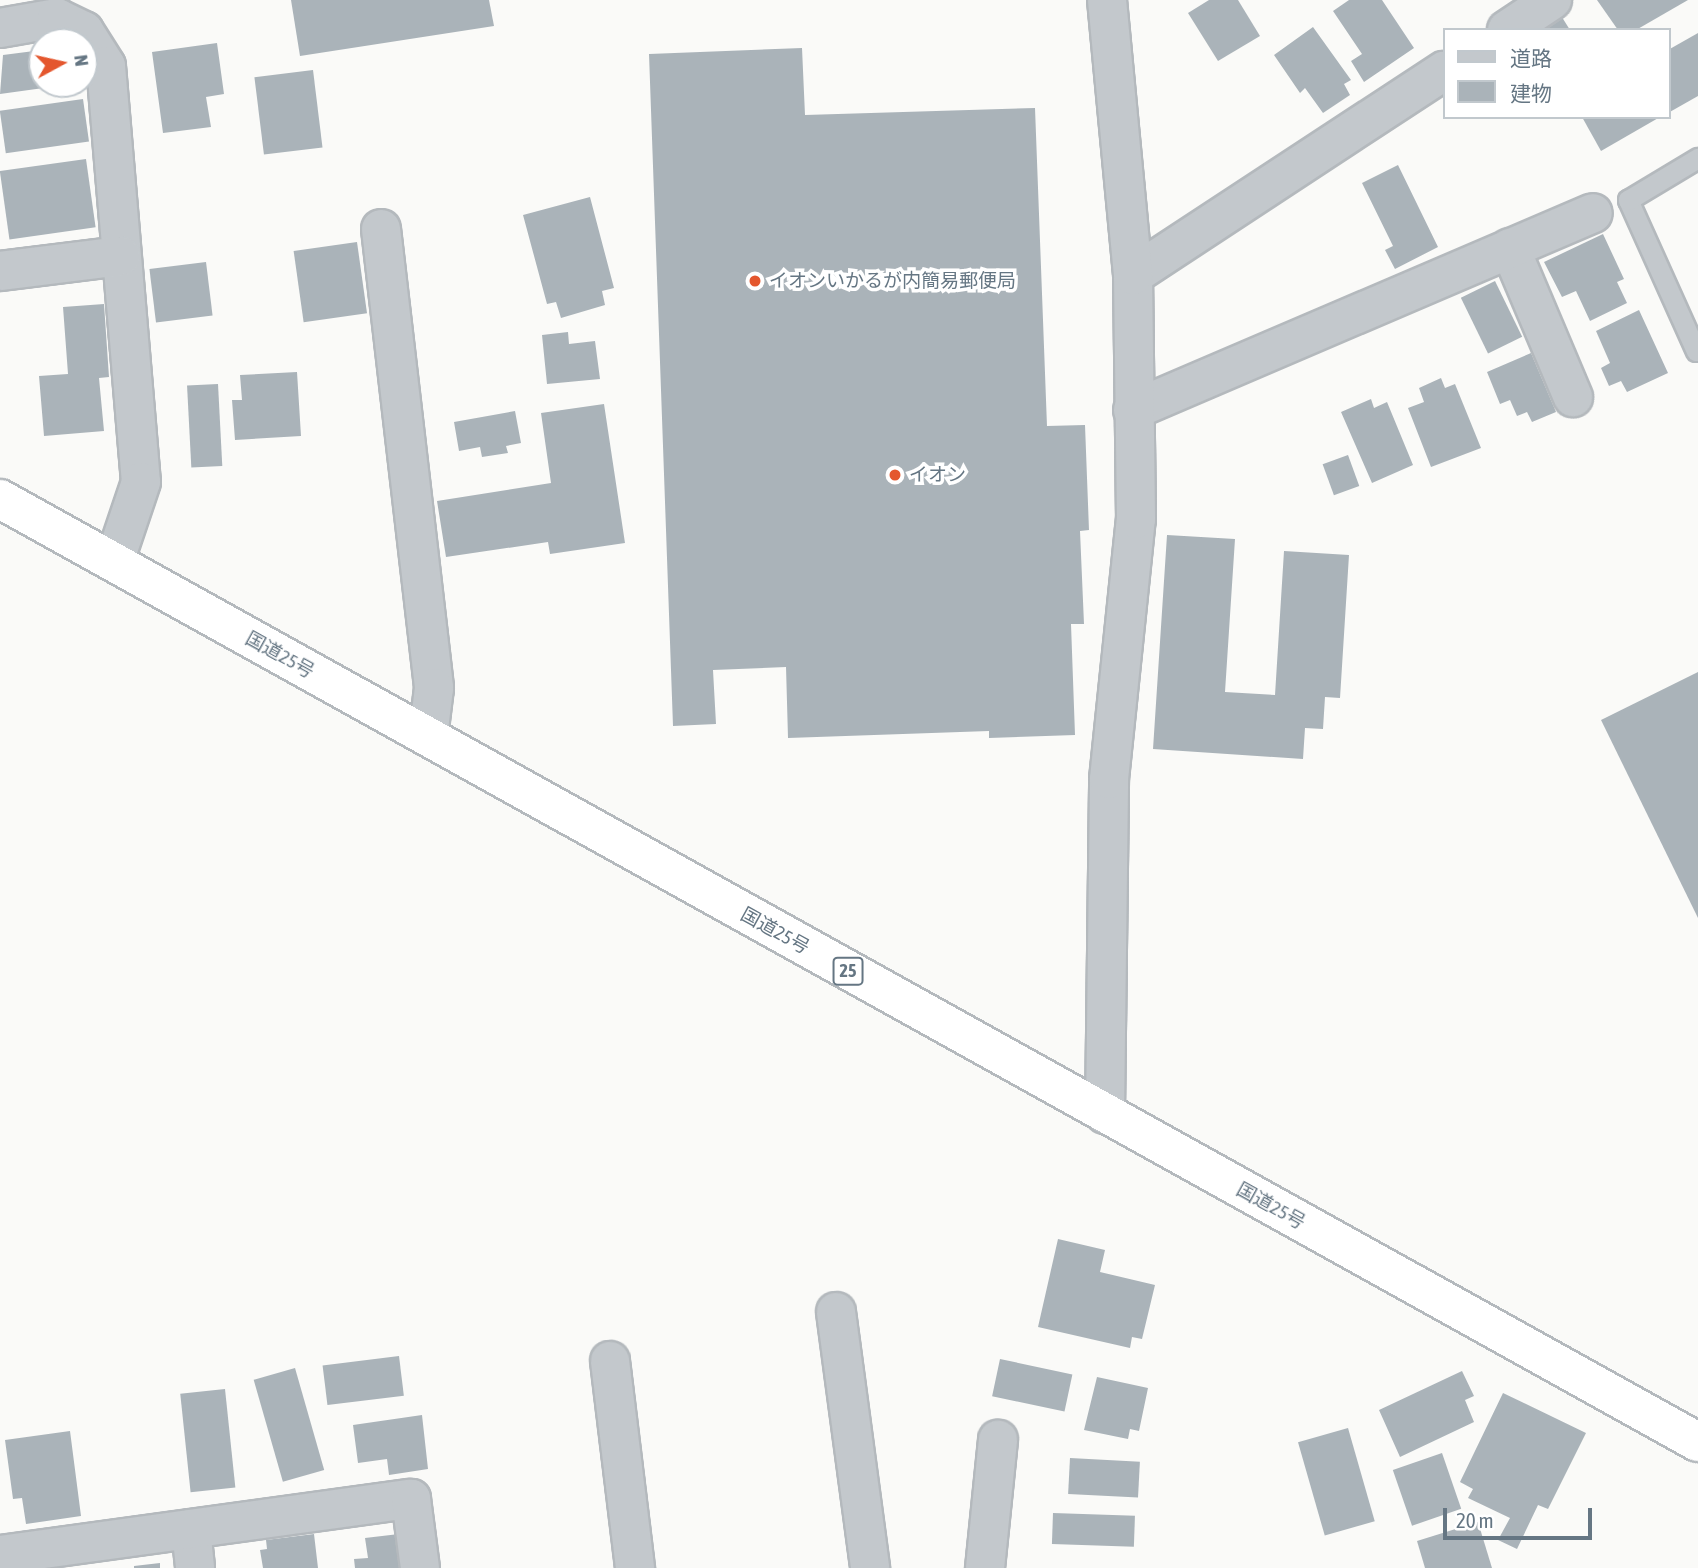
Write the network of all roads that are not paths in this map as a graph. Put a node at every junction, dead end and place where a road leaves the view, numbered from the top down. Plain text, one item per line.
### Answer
1 (1107, 0) edge
2 (1552, 0) edge
3 (0, 27) edge
4 (1510, 28) edge
5 (1442, 72) edge
6 (1698, 158) edge
7 (1593, 213) dead end
8 (381, 229) dead end
9 (1510, 248) junction
10 (121, 256) junction
11 (0, 271) edge
12 (1133, 275) junction
13 (1696, 351) dead end
14 (1573, 397) dead end
15 (1133, 410) junction
16 (0, 499) edge
17 (114, 562) junction
18 (428, 737) junction
19 (1105, 1114) junction
20 (836, 1312) dead end
21 (610, 1361) dead end
22 (998, 1440) dead end
23 (1698, 1442) edge
24 (191, 1529) junction
25 (0, 1555) edge
26 (195, 1568) edge
27 (420, 1568) edge
28 (635, 1568) edge
29 (870, 1568) edge
30 (985, 1568) edge

1 - 12 street
2 - 4 street
3 - 10 street
5 - 12 street
6 - 13 lane
7 - 9 street
8 - 18 street
9 - 14 street
9 - 15 street
10 - 11 street
10 - 17 street
12 - 15 street
15 - 19 street
16 - 17 highway, 国道25号 / 25
17 - 18 highway, 国道25号 / 25
18 - 19 highway, 国道25号 / 25
19 - 23 highway, 国道25号 / 25
20 - 29 street
21 - 28 street
22 - 30 street
24 - 25 street
24 - 26 street
24 - 27 street

